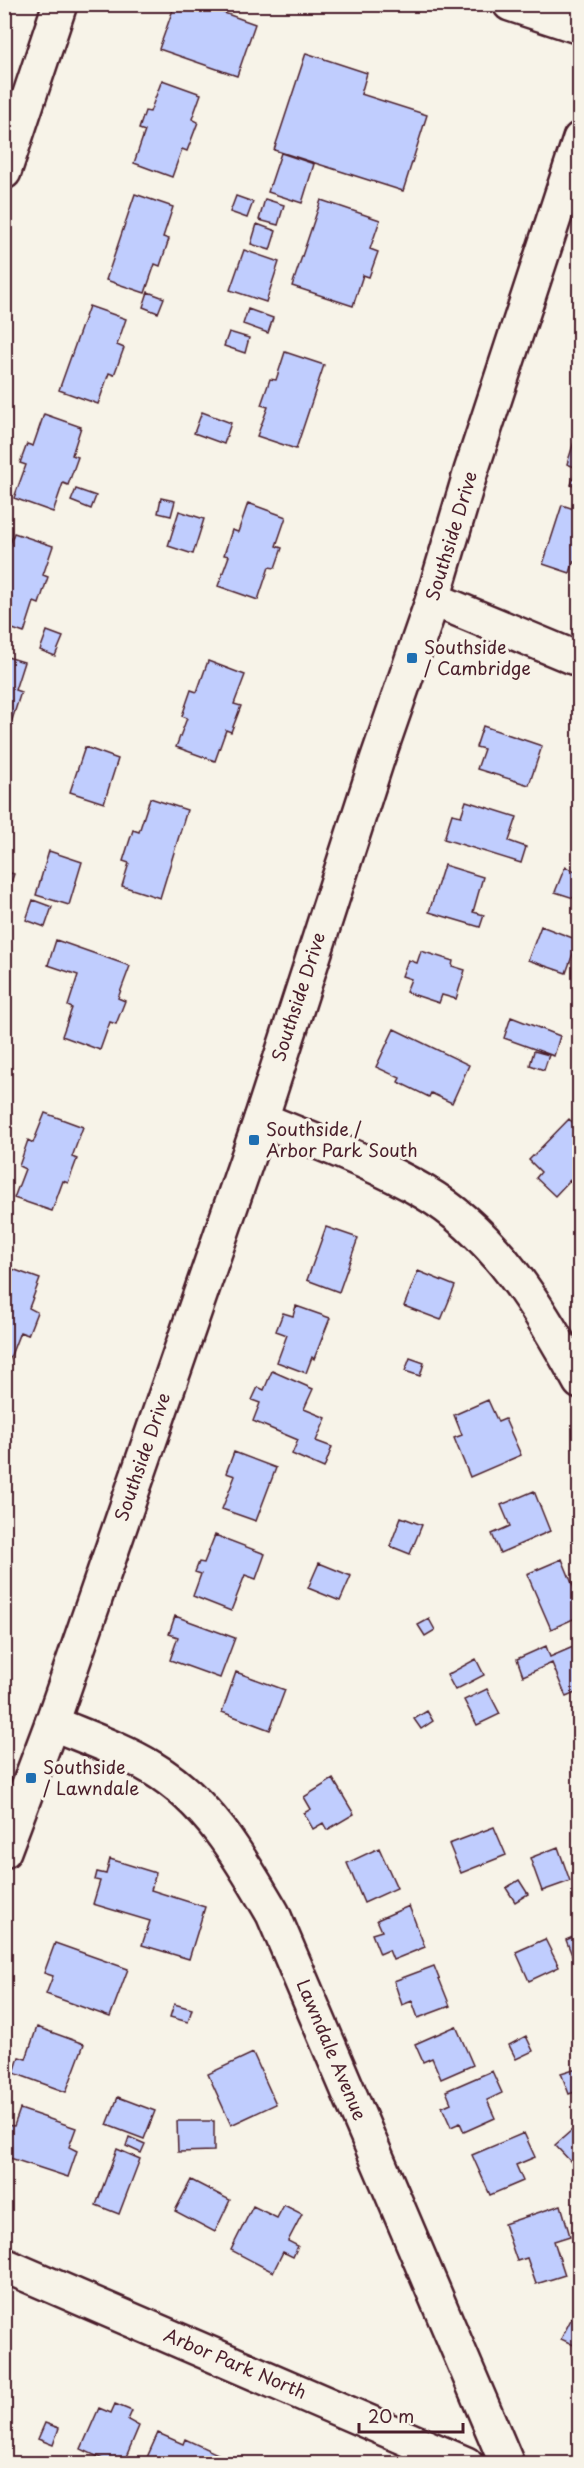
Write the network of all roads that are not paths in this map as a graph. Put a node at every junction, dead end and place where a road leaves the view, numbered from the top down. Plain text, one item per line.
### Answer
1 (60, 4) edge
2 (510, 4) edge
3 (579, 27) edge
4 (579, 139) edge
5 (4, 172) edge
6 (433, 599) junction
7 (579, 660) edge
8 (261, 1119) junction
9 (579, 1382) edge
10 (52, 1723) junction
11 (4, 1851) edge
12 (4, 2265) edge
13 (466, 2463) edge
14 (507, 2463) edge

1 - 5 street
2 - 3 street
4 - 6 street, Southside Drive
6 - 7 street
6 - 8 street, Southside Drive
8 - 9 street
8 - 10 street, Southside Drive
10 - 11 street, Southside Drive
10 - 14 street, Lawndale Avenue
12 - 13 street, Arbor Park North

